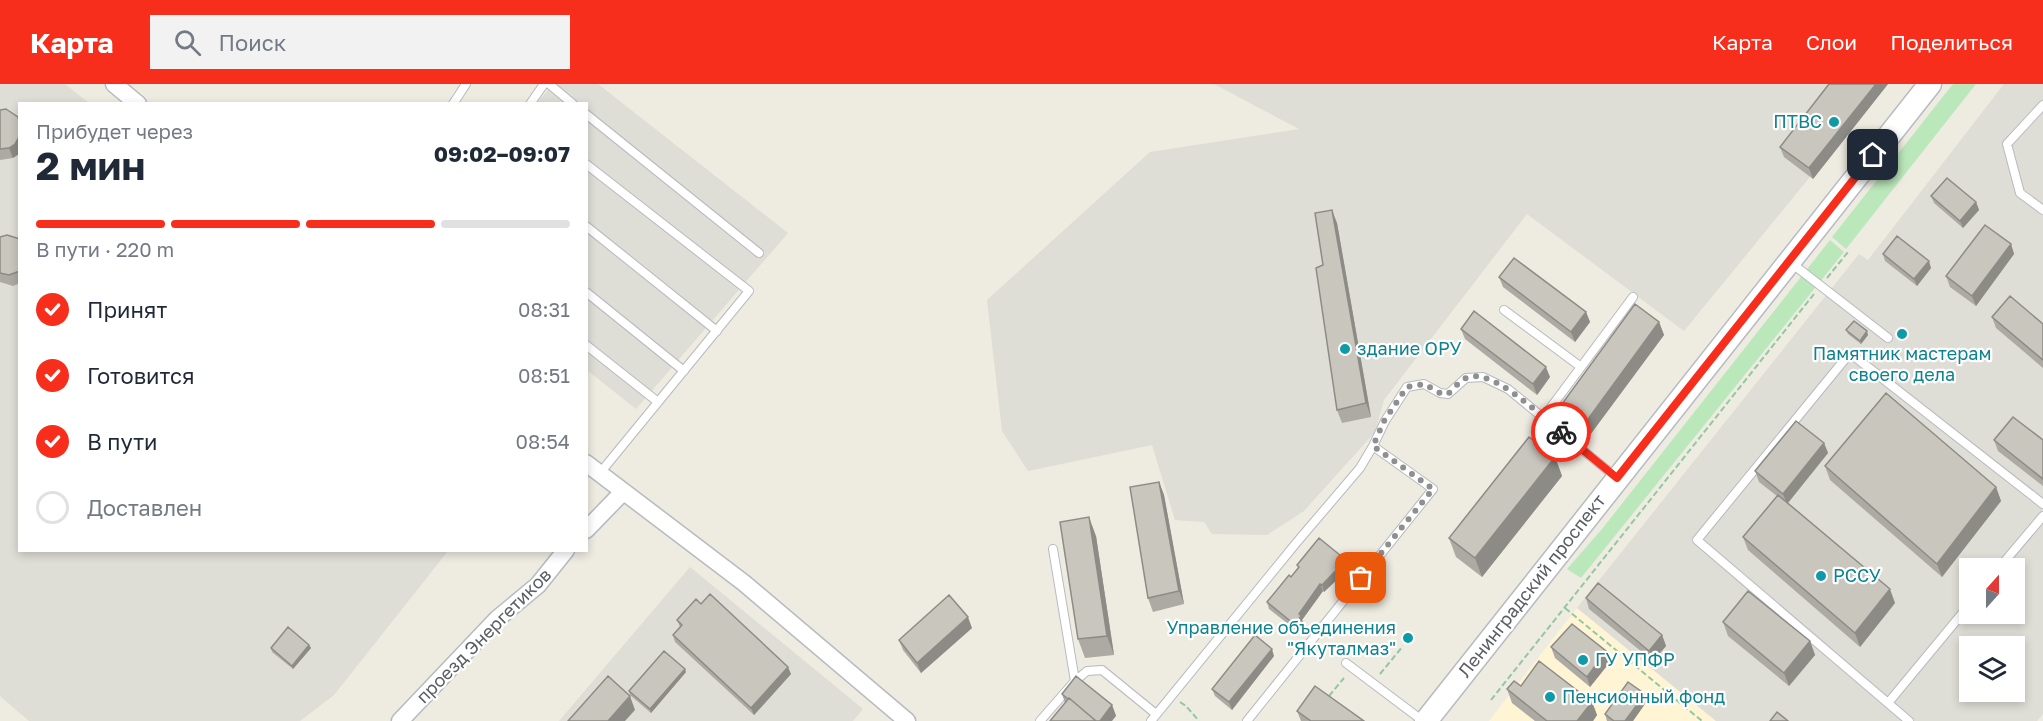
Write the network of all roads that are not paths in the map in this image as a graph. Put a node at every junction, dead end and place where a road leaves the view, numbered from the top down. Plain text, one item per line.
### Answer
1 (114, 84) edge
2 (466, 84) edge
3 (546, 84) edge
4 (1929, 84) edge
5 (136, 102) edge
6 (454, 102) edge
7 (532, 102) edge
8 (570, 102) edge
9 (2043, 105) edge
10 (588, 116) edge
11 (588, 166) edge
12 (2043, 210) edge
13 (588, 228) edge
14 (759, 253) dead end
15 (1789, 261) junction
16 (588, 294) edge
17 (1633, 297) dead end
18 (1504, 310) dead end
19 (717, 331) junction
20 (1888, 338) dead end
21 (588, 347) edge
22 (1581, 367) junction
23 (684, 371) junction
24 (658, 402) junction
25 (1543, 418) junction
26 (1373, 446) junction
27 (593, 468) edge
28 (1617, 478) junction
29 (623, 492) junction
30 (2043, 504) edge
31 (2043, 516) edge
32 (588, 528) edge
33 (1053, 549) dead end
34 (564, 552) edge
35 (2007, 558) edge
36 (1959, 617) edge
37 (1349, 665) road end
38 (1075, 681) junction
39 (1887, 703) junction
40 (1153, 718) edge
41 (902, 720) edge
42 (400, 721) edge
43 (1040, 721) edge
44 (1247, 721) edge
45 (1424, 721) edge
46 (1909, 721) edge

1 - 5 street
2 - 6 lane
3 - 7 lane
3 - 8 lane
4 - 15 main road, Ленинградский проспект
9 - 12 lane
10 - 14 lane
11 - 19 lane
13 - 19 lane
15 - 20 lane
15 - 28 main road, Ленинградский проспект
16 - 23 lane
17 - 22 lane
18 - 22 lane
19 - 23 lane
21 - 24 lane
22 - 25 lane
23 - 24 lane
24 - 27 lane
25 - 26 lane
25 - 28 lane
26 - 40 lane
26 - 44 lane
27 - 29 street
28 - 45 main road, Ленинградский проспект
29 - 32 street
29 - 41 street
30 - 39 lane
31 - 35 lane
33 - 38 lane
34 - 42 street, проезд Энергетиков
36 - 39 lane
37 - 45 lane
38 - 40 lane
38 - 43 lane
39 - 46 lane

